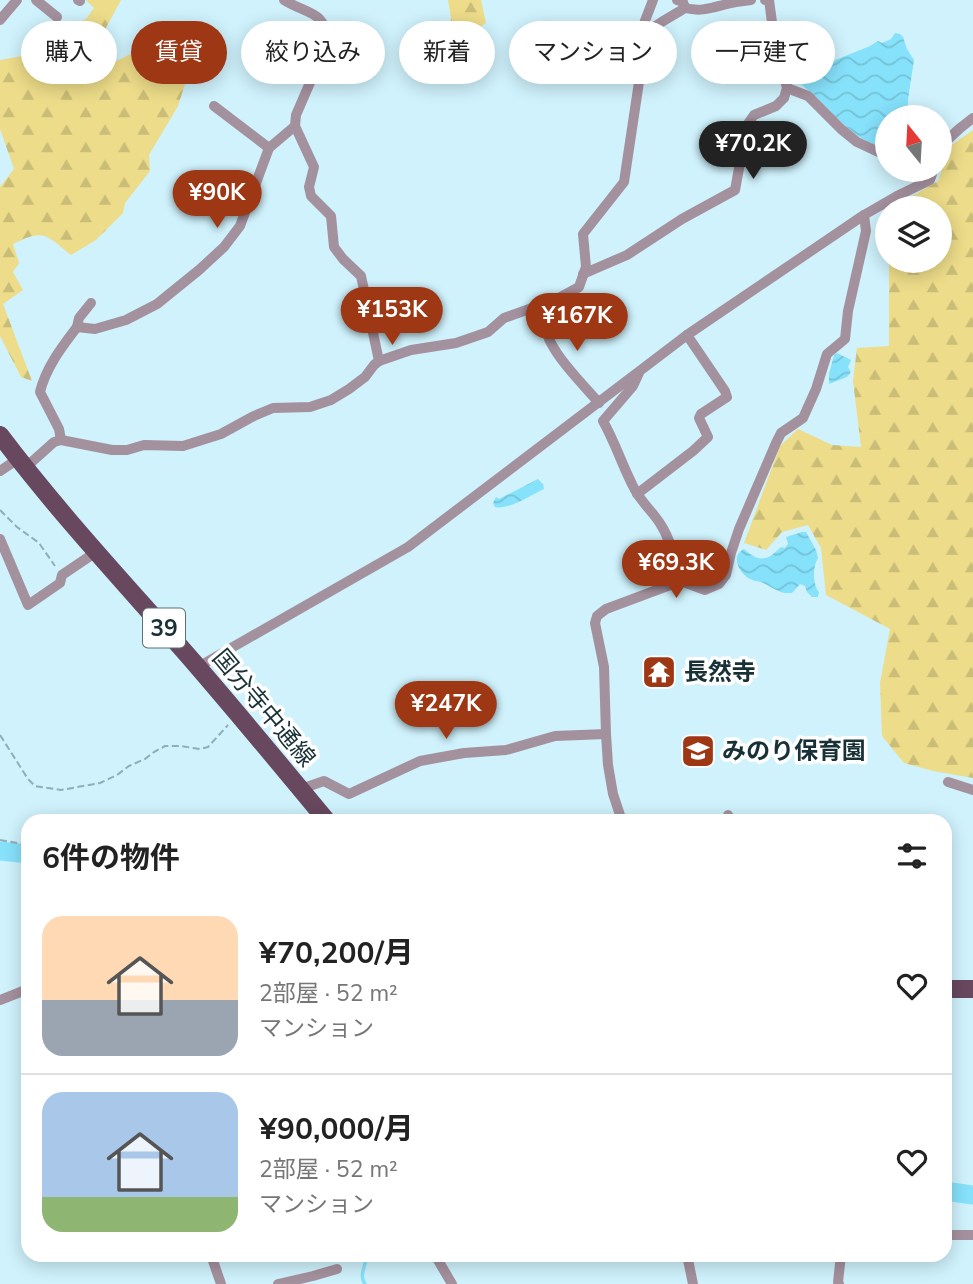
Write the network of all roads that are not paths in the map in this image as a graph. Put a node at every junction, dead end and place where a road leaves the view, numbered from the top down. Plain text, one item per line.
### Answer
1 (17, 0) edge
2 (36, 0) edge
3 (284, 0) edge
4 (653, 0) edge
5 (751, 0) edge
6 (768, 0) edge
7 (681, 4) edge
8 (57, 17) dead end
9 (0, 20) edge
10 (645, 21) edge
11 (659, 21) edge
12 (639, 84) edge
13 (787, 89) junction
14 (214, 106) dead end
15 (973, 118) edge
16 (295, 126) junction
17 (952, 136) edge
18 (269, 148) junction
19 (875, 150) edge
20 (926, 182) edge
21 (864, 215) junction
22 (583, 274) junction
23 (557, 299) junction
24 (91, 303) dead end
25 (77, 327) junction
26 (687, 335) junction
27 (379, 361) junction
28 (639, 372) junction
29 (598, 403) junction
30 (0, 435) edge
31 (61, 440) junction
32 (21, 463) junction
33 (0, 471) edge
34 (637, 494) junction
35 (0, 540) edge
36 (96, 552) junction
37 (681, 582) junction
38 (198, 667) junction
39 (606, 734) junction
40 (947, 782) dead end
41 (301, 789) junction
42 (973, 790) edge
43 (321, 814) edge
44 (620, 814) edge
45 (952, 989) edge
46 (973, 989) edge
47 (21, 992) edge
48 (0, 1000) edge
49 (952, 1235) edge
50 (973, 1235) edge
51 (213, 1262) edge
52 (439, 1262) edge
53 (688, 1262) edge
54 (840, 1262) edge
55 (337, 1269) dead end
56 (220, 1284) edge
57 (278, 1284) edge
58 (453, 1284) edge
59 (693, 1284) edge
60 (839, 1284) edge

1 - 9 street
2 - 8 street
3 - 16 street
4 - 10 street
5 - 7 street
6 - 13 street
7 - 11 street
12 - 22 street
13 - 19 street
13 - 22 street
14 - 18 street
15 - 17 street
16 - 18 street
16 - 27 street
18 - 25 street
20 - 21 street
21 - 26 street
21 - 37 street
22 - 23 street
23 - 27 street
23 - 29 street
24 - 25 street
25 - 31 street
26 - 28 street
26 - 34 street
27 - 31 street
28 - 29 street
28 - 34 street
29 - 38 street
30 - 32 main road, 国分寺中通線 / 39
31 - 32 street
32 - 33 street
32 - 36 main road, 国分寺中通線 / 39
34 - 37 street
35 - 36 street
36 - 38 main road, 国分寺中通線 / 39
37 - 39 street
38 - 41 main road, 国分寺中通線 / 39
39 - 41 street
39 - 44 street
40 - 42 street
41 - 43 main road, 国分寺中通線 / 39
45 - 46 main road
47 - 48 street
49 - 50 street
51 - 56 street
52 - 58 street
53 - 59 street
54 - 60 street
55 - 57 street

